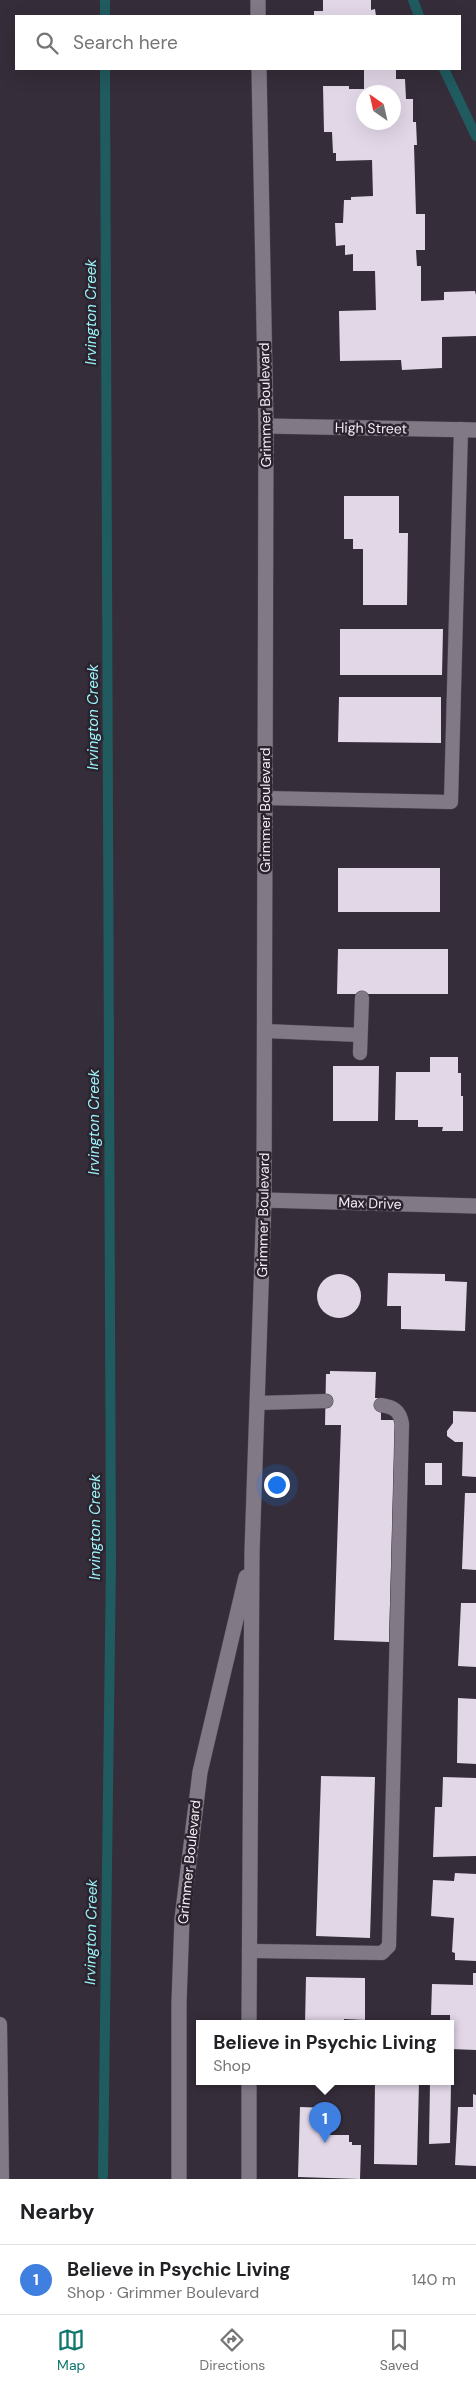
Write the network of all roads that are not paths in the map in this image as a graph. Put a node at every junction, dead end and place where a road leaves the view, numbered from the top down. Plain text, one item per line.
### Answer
1 (258, 0) edge
2 (258, 15) edge
3 (259, 70) edge
4 (266, 426) junction
5 (468, 429) edge
6 (265, 798) junction
7 (362, 998) dead end
8 (265, 1031) junction
9 (360, 1035) junction
10 (360, 1053) dead end
11 (264, 1200) junction
12 (476, 1206) edge
13 (326, 1401) dead end
14 (258, 1403) junction
15 (381, 1405) dead end
16 (252, 1552) junction
17 (249, 1951) junction
18 (249, 2020) edge
19 (0, 2024) edge
20 (249, 2085) edge
21 (1, 2120) edge
22 (2, 2179) edge
23 (180, 2179) edge
24 (250, 2179) edge

1 - 2 street
3 - 4 street, Grimmer Boulevard
4 - 5 street, High Street
4 - 6 street, Grimmer Boulevard
5 - 6 lane
6 - 8 street, Grimmer Boulevard
7 - 9 lane
8 - 9 lane
8 - 11 street, Grimmer Boulevard
9 - 10 lane
11 - 12 street, Max Drive
11 - 14 street, Grimmer Boulevard
13 - 14 lane
14 - 16 street, Grimmer Boulevard
15 - 17 lane
16 - 17 street, Grimmer Boulevard
16 - 23 street, Grimmer Boulevard
17 - 18 street, Grimmer Boulevard
19 - 21 lane
20 - 24 street
21 - 22 lane

